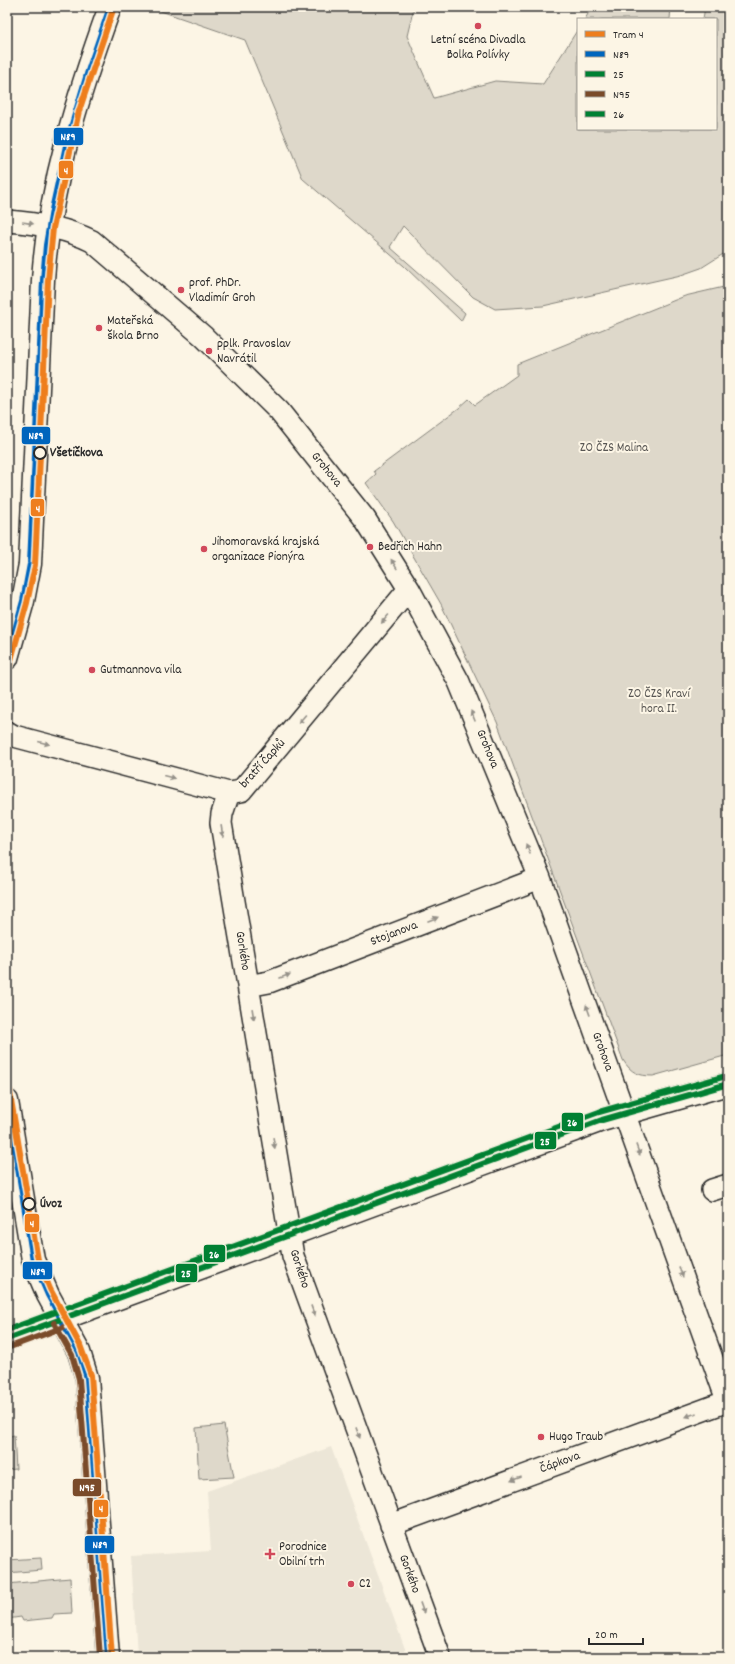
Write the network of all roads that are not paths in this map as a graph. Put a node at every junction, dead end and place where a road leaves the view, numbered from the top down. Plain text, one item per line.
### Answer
1 (110, 7) edge
2 (7, 221) edge
3 (49, 227) junction
4 (410, 589) junction
5 (7, 658) edge
6 (7, 732) edge
7 (229, 793) junction
8 (540, 878) junction
9 (248, 986) junction
10 (728, 1084) edge
11 (7, 1101) edge
12 (624, 1113) junction
13 (289, 1234) junction
14 (61, 1319) junction
15 (7, 1339) edge
16 (728, 1402) edge
17 (391, 1525) junction
18 (108, 1657) edge
19 (440, 1657) edge

1 - 3 street
2 -> 3 street
4 -> 3 street, Grohova
3 - 5 street
4 -> 7 street, bratří Čapků
8 -> 4 street, Grohova
6 -> 7 street, bratří Čapků
7 -> 9 street, Gorkého
9 -> 8 street, Stojanova
12 -> 8 street, Grohova
9 -> 13 street, Gorkého
10 - 12 street
11 - 14 street
12 - 13 street
12 -> 16 street, Grohova
13 - 14 street
13 -> 17 street, Gorkého
14 - 15 street
14 - 18 street
16 -> 17 street, Čápkova
17 -> 19 street, Gorkého

